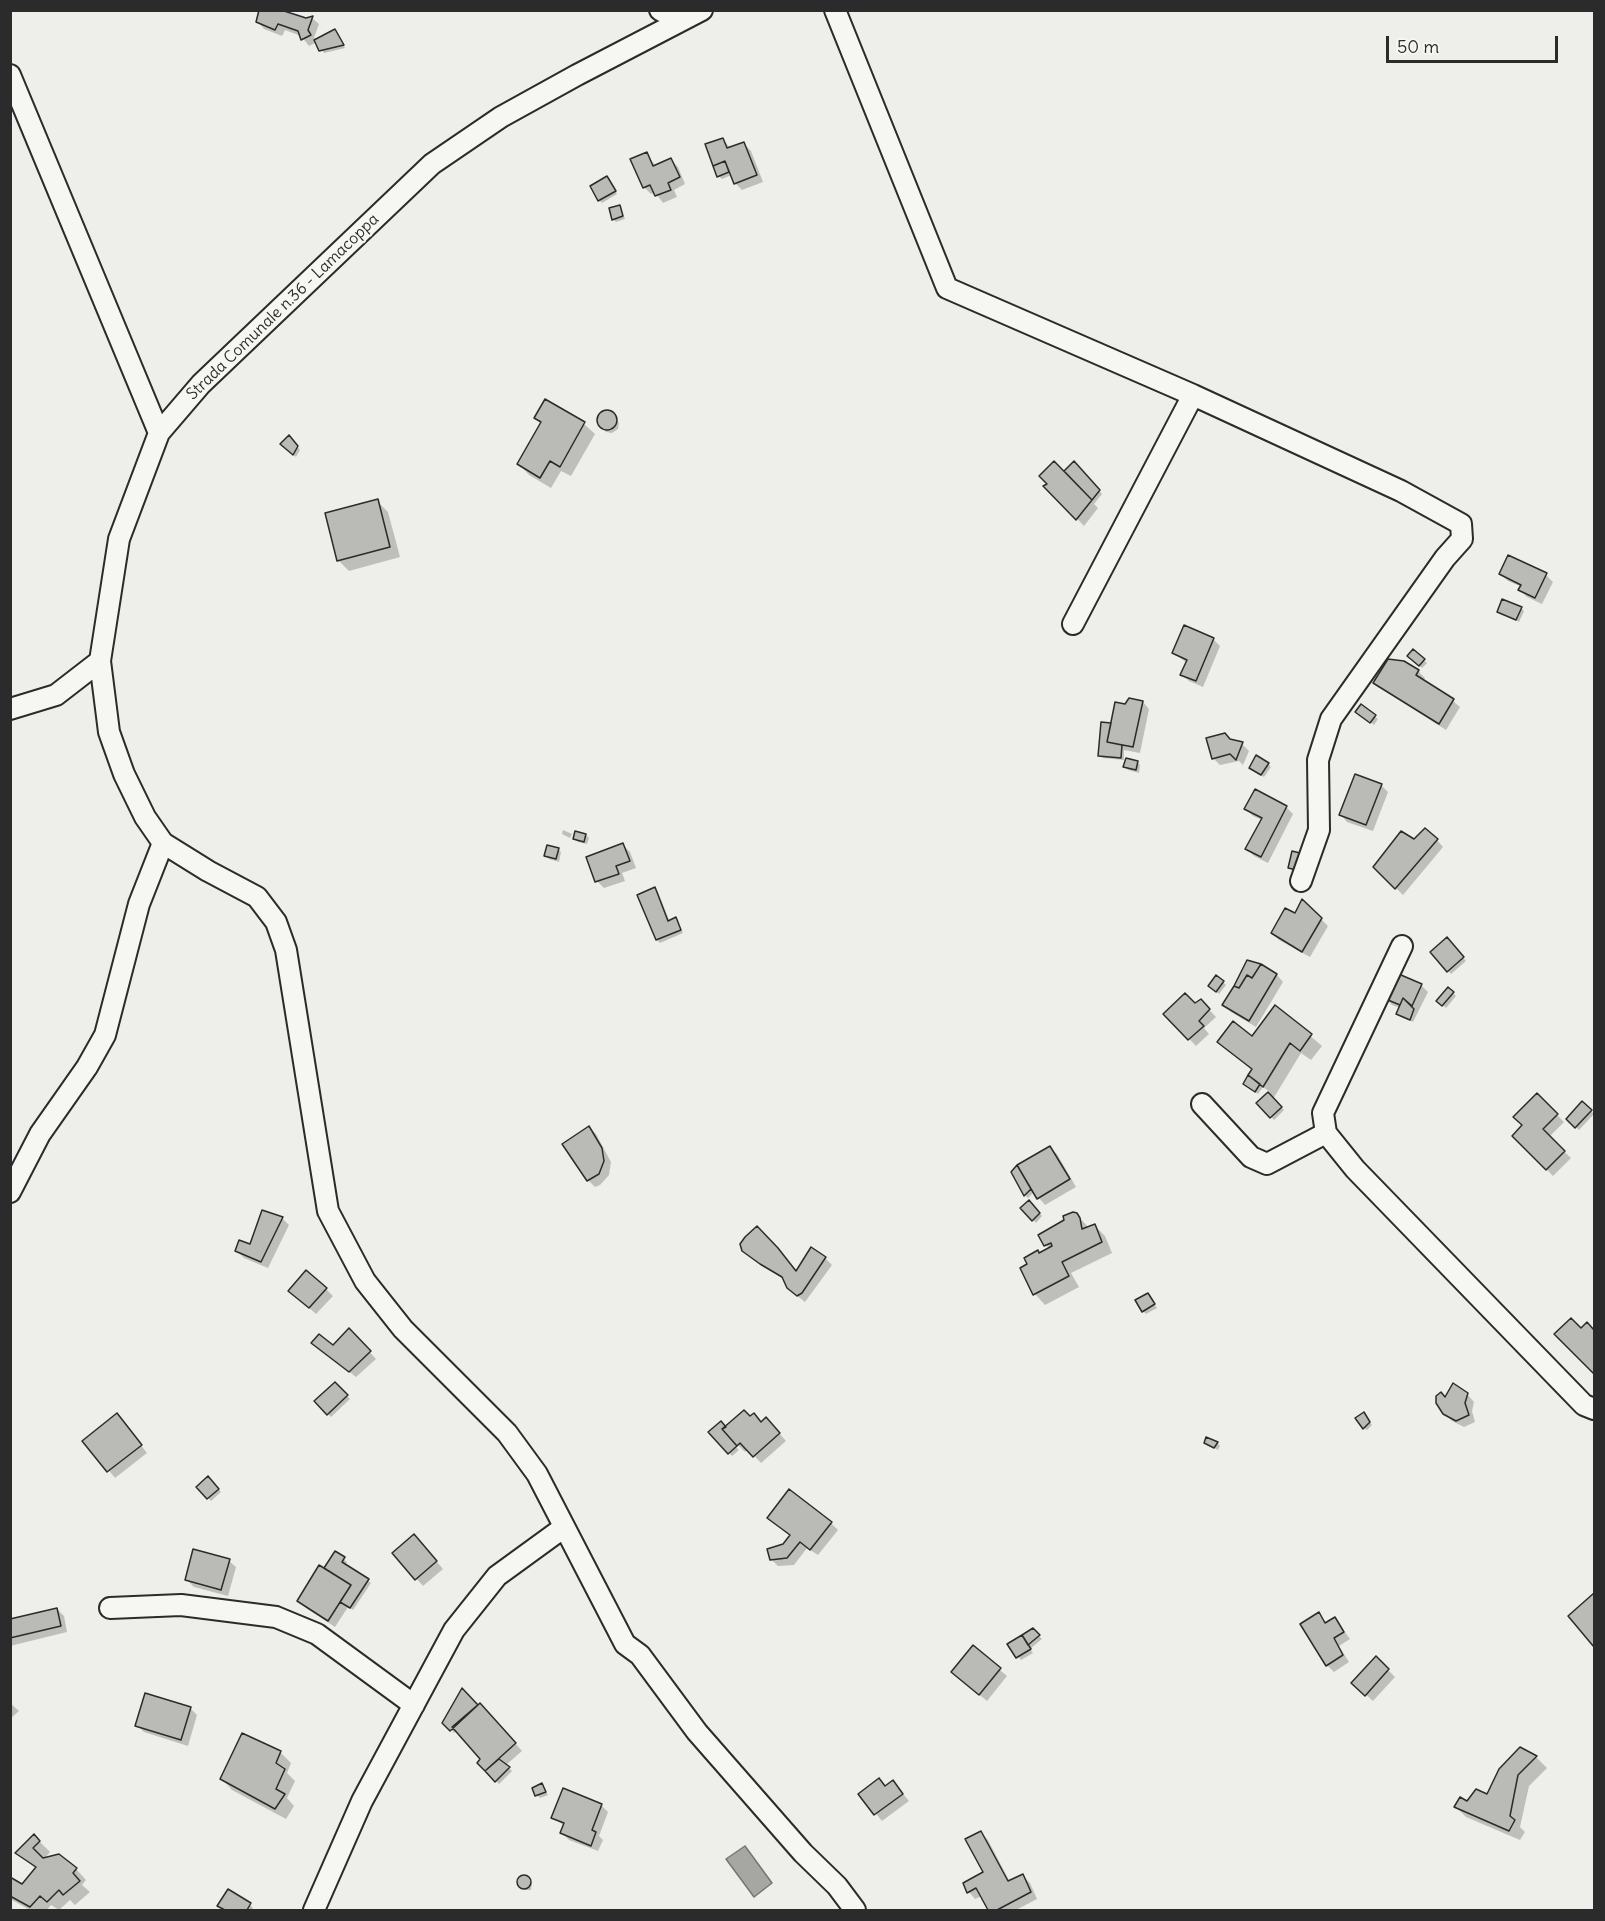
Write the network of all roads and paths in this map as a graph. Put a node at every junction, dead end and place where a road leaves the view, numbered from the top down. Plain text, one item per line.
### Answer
1 (660, 10) edge
2 (702, 10) edge
3 (835, 10) edge
4 (680, 21) junction
5 (10, 75) edge
6 (1193, 395) junction
7 (159, 433) junction
8 (1073, 624) dead end
9 (100, 661) junction
10 (10, 709) edge
11 (163, 843) junction
12 (1300, 881) dead end
13 (1402, 946) dead end
14 (1202, 1104) dead end
15 (1326, 1133) junction
16 (10, 1192) edge
17 (1594, 1409) edge
18 (563, 1528) junction
19 (110, 1608) dead end
20 (414, 1705) junction
21 (314, 1911) edge
22 (855, 1911) edge

1 - 4 street
2 - 4 street, Strada Comunale n.36 - Lamacoppa
3 - 6 street
4 - 7 street, Strada Comunale n.36 - Lamacoppa
5 - 7 street
6 - 8 street
6 - 12 street
7 - 9 street, Strada Comunale n.36 - Lamacoppa
9 - 10 street
9 - 11 street, Strada Comunale n.36 - Lamacoppa
11 - 16 street
11 - 18 street
13 - 15 street
14 - 15 street
15 - 17 street
18 - 20 street
18 - 22 street
19 - 20 street
20 - 21 street

